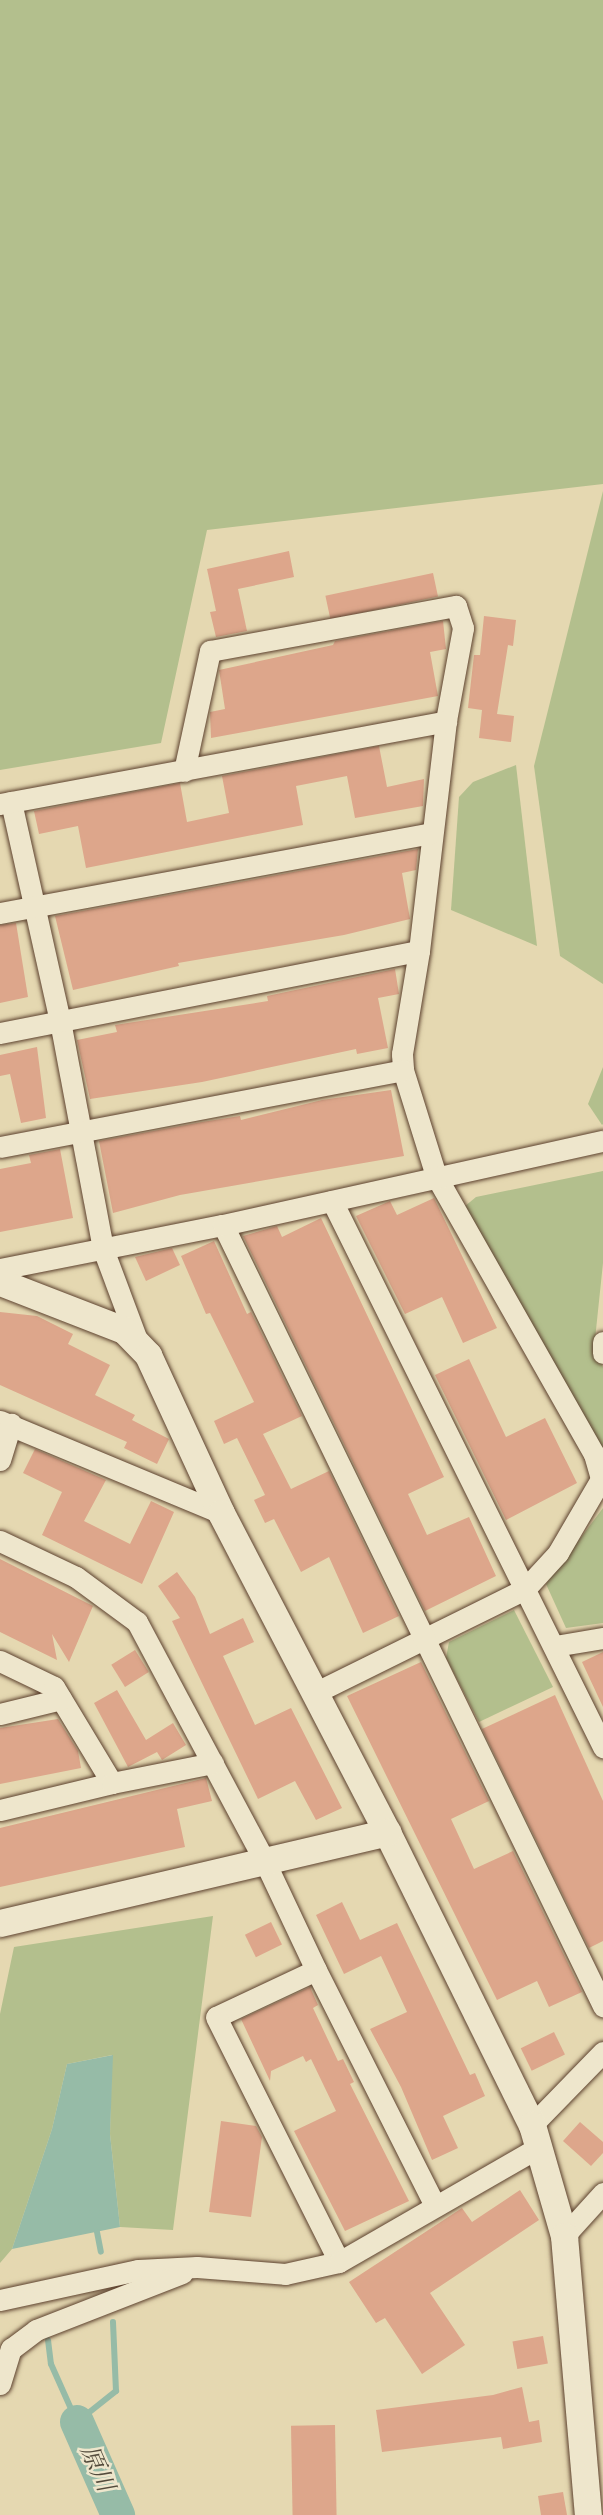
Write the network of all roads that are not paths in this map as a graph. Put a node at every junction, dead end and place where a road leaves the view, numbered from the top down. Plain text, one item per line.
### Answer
1 (446, 721) junction
2 (184, 771) junction
3 (5, 803) edge
4 (432, 832) junction
5 (37, 906) junction
6 (0, 914) edge
7 (419, 951) junction
8 (60, 1022) junction
9 (0, 1033) edge
10 (403, 1071) junction
11 (81, 1131) junction
12 (603, 1141) edge
13 (0, 1147) edge
14 (436, 1176) junction
15 (332, 1201) junction
16 (223, 1226) junction
17 (103, 1249) junction
18 (0, 1269) edge
19 (0, 1282) edge
20 (136, 1340) junction
21 (603, 1342) edge
22 (603, 1353) edge
23 (5, 1423) edge
24 (0, 1460) edge
25 (221, 1513) junction
26 (0, 1541) edge
27 (525, 1588) junction
28 (425, 1638) junction
29 (603, 1638) edge
30 (555, 1646) junction
31 (0, 1661) edge
32 (315, 1693) junction
33 (61, 1699) junction
34 (0, 1713) edge
35 (603, 1747) edge
36 (213, 1763) junction
37 (112, 1783) junction
38 (0, 1810) edge
39 (387, 1832) junction
40 (265, 1862) junction
41 (0, 1923) edge
42 (316, 1970) junction
43 (603, 2006) edge
44 (603, 2052) edge
45 (536, 2136) junction
46 (603, 2193) edge
47 (435, 2206) junction
48 (564, 2236) junction
49 (339, 2262) junction
50 (196, 2266) junction
51 (0, 2300) edge
52 (0, 2384) edge
53 (588, 2515) edge

1 - 2 street
1 - 2 street
1 - 4 street
2 - 3 street
3 - 5 street
4 - 5 street
4 - 7 street
5 - 6 street
5 - 8 street
7 - 8 street
7 - 10 street
8 - 9 street
8 - 11 street
10 - 11 street
10 - 14 street
11 - 13 street
11 - 17 street
12 - 14 street
14 - 15 street
14 - 27 street
15 - 16 street
15 - 27 street
16 - 17 street
16 - 28 street
17 - 18 street
17 - 20 street
19 - 20 street
20 - 25 street
21 - 22 street
23 - 24 street
23 - 25 street
25 - 32 street
26 - 36 street
27 - 28 street
27 - 30 street
28 - 32 street
28 - 43 street
29 - 30 street
30 - 35 street
31 - 33 street
32 - 39 street
33 - 34 street
33 - 37 street
36 - 37 street
36 - 40 street
37 - 38 street
39 - 40 street
39 - 45 street
40 - 41 street
40 - 42 street
42 - 47 street
42 - 49 street
44 - 45 street
45 - 47 street
45 - 48 street
46 - 48 street
47 - 49 street
48 - 53 street
49 - 50 street
50 - 51 street
50 - 52 street

